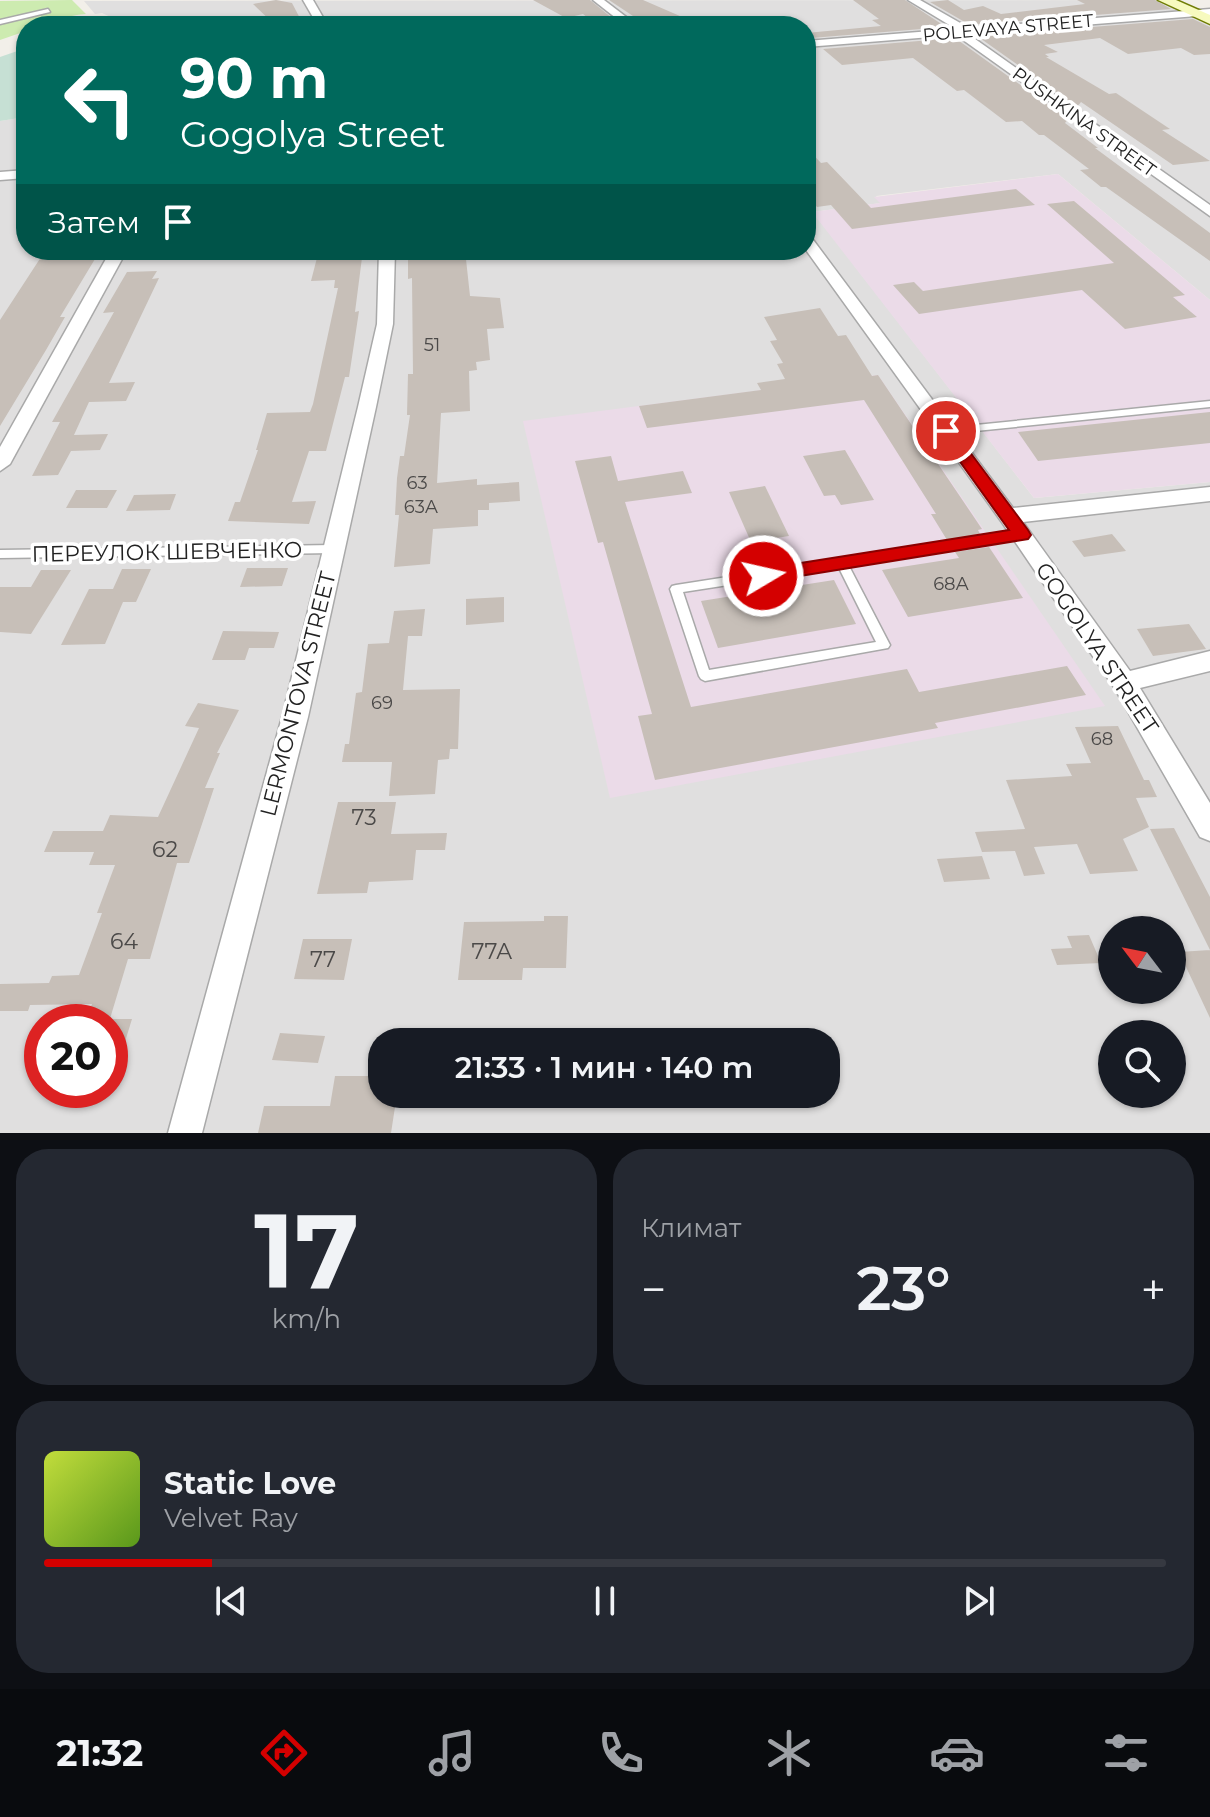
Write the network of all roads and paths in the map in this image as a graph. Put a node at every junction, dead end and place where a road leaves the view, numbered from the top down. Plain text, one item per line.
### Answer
1 (598, 0) edge
2 (913, 0) edge
3 (1165, 0) edge
4 (48, 11) dead end
5 (1203, 12) edge
6 (26, 16) edge
7 (620, 16) edge
8 (1210, 20) edge
9 (963, 32) junction
10 (816, 43) edge
11 (1210, 212) edge
12 (816, 254) edge
13 (113, 260) edge
14 (387, 260) edge
15 (1210, 404) edge
16 (946, 431) junction
17 (0, 464) edge
18 (1210, 494) edge
19 (1008, 516) junction
20 (1022, 535) junction
21 (333, 549) junction
22 (0, 554) edge
23 (842, 563) junction
24 (1210, 661) edge
25 (1124, 682) junction
26 (1210, 828) edge
27 (185, 1133) edge

1 - 7 street
2 - 9 street, PUSHKINA STREET
3 - 5 street
4 - 6 lane
5 - 8 street
5 - 9 street, POLEVAYA STREET
9 - 10 street, POLEVAYA STREET
9 - 11 street, PUSHKINA STREET
12 - 16 street, GOGOLYA STREET
13 - 17 street
14 - 21 street, LERMONTOVA STREET
15 - 16 lane
16 - 19 street, GOGOLYA STREET
18 - 19 street
19 - 20 street, GOGOLYA STREET
20 - 23 lane
20 - 25 street, GOGOLYA STREET
21 - 22 lane, ПЕРЕУЛОК ШЕВЧЕНКО
21 - 27 street, LERMONTOVA STREET
23 - 23 lane
24 - 25 street
25 - 26 street, GOGOLYA STREET

